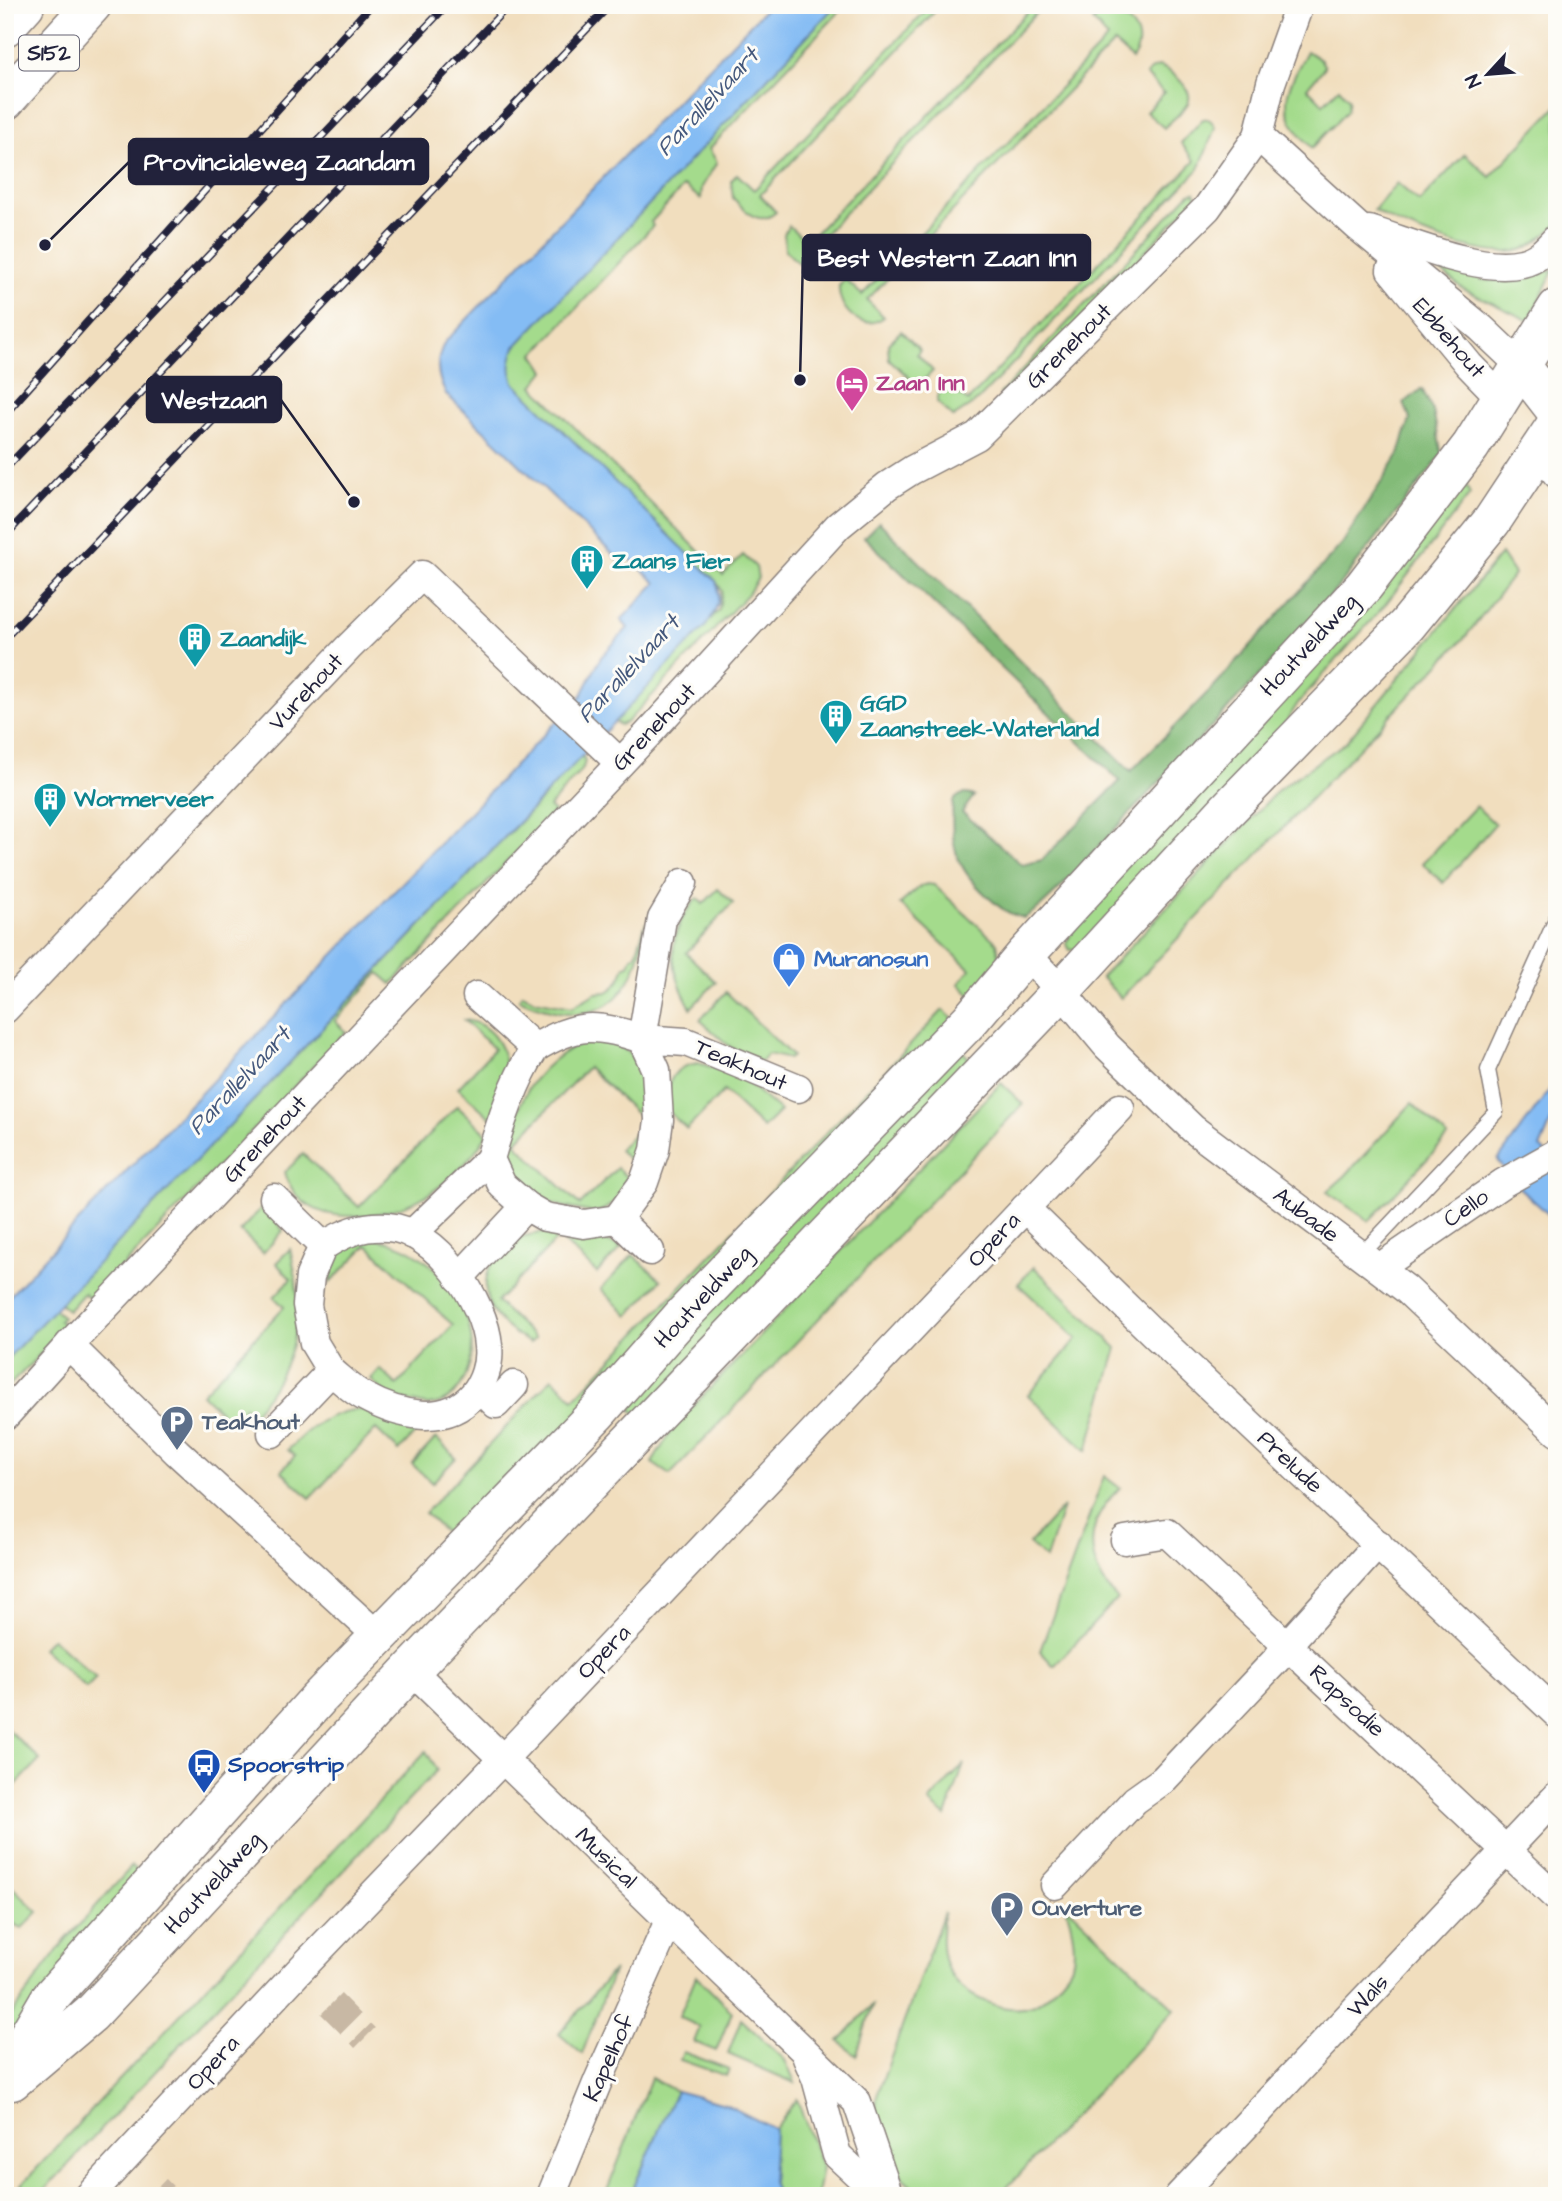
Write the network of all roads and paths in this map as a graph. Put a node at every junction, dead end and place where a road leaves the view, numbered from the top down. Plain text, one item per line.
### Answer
1 (25, 5) edge
2 (92, 5) edge
3 (1298, 5) edge
4 (5, 27) edge
5 (5, 101) edge
6 (1258, 136) junction
7 (1357, 226) junction
8 (1557, 238) edge
9 (1557, 308) edge
10 (1522, 367) junction
11 (1502, 398) junction
12 (1557, 412) edge
13 (1551, 450) edge
14 (612, 755) junction
15 (683, 883) dead end
16 (1557, 917) edge
17 (1026, 954) junction
18 (1061, 991) junction
19 (477, 996) dead end
20 (5, 1009) edge
21 (642, 1039) junction
22 (535, 1048) junction
23 (798, 1088) dead end
24 (1120, 1108) dead end
25 (1555, 1154) edge
26 (490, 1159) junction
27 (274, 1198) dead end
28 (526, 1206) junction
29 (1025, 1208) junction
30 (617, 1219) junction
31 (412, 1234) junction
32 (323, 1246) junction
33 (650, 1251) dead end
34 (1370, 1262) junction
35 (459, 1278) junction
36 (69, 1345) junction
37 (331, 1371) junction
38 (513, 1385) dead end
39 (480, 1388) junction
40 (5, 1416) edge
41 (1557, 1432) edge
42 (272, 1433) dead end
43 (1125, 1540) dead end
44 (1377, 1544) junction
45 (379, 1637) junction
46 (1287, 1645) junction
47 (411, 1670) junction
48 (1557, 1714) edge
49 (503, 1759) junction
50 (1557, 1797) edge
51 (1506, 1850) junction
52 (1055, 1885) dead end
53 (1557, 1898) edge
54 (670, 1921) junction
55 (800, 2047) junction
56 (5, 2075) edge
57 (5, 2087) edge
58 (89, 2196) edge
59 (551, 2196) edge
60 (881, 2196) edge
61 (889, 2196) edge
62 (1179, 2196) edge

1 - 4 street, S152
2 - 5 street, S152
3 - 6 street
6 - 7 street, Ebbehout
6 - 14 street, Grenehout
7 - 8 street
7 - 10 street, Ebbehout
7 - 11 street, Ebbehout
9 - 10 street, Houtveldweg
10 - 11 street, Houtveldweg
10 - 12 street, Ebbehout
11 - 13 street, Ebbehout
11 - 17 street, Houtveldweg
13 - 18 street, Houtveldweg
14 - 20 street, Vurehout
14 - 36 street, Grenehout
15 - 21 street
16 - 34 lane
17 - 18 street
17 - 45 street, Houtveldweg
18 - 34 street, Aubade
18 - 47 street, Houtveldweg
19 - 22 street
21 - 22 street, Teakhout
21 - 23 street, Teakhout
21 - 30 street
22 - 26 street
24 - 29 street, Opera
25 - 34 street, Cello
26 - 28 street
26 - 31 street
27 - 32 street
28 - 30 street
28 - 35 street
29 - 44 street, Prelude
29 - 49 street, Opera
30 - 33 street
31 - 32 street
31 - 35 street
32 - 37 street
34 - 41 street, Aubade
35 - 39 street
36 - 40 street, Grenehout
36 - 45 street
37 - 39 street
37 - 42 street
38 - 39 street
43 - 46 street, Rapsodie
44 - 46 street
44 - 48 street, Prelude
45 - 47 street
45 - 56 street, Houtveldweg
46 - 51 street, Rapsodie
46 - 52 street
47 - 49 street, Musical
47 - 57 street, Houtveldweg
49 - 54 street, Musical
49 - 58 street, Opera
50 - 51 street, Wals
51 - 53 street, Rapsodie
51 - 62 street, Wals
54 - 55 street, Musical
54 - 59 street, Kapelhof
55 - 60 street, Musical
55 - 61 street, Musical

